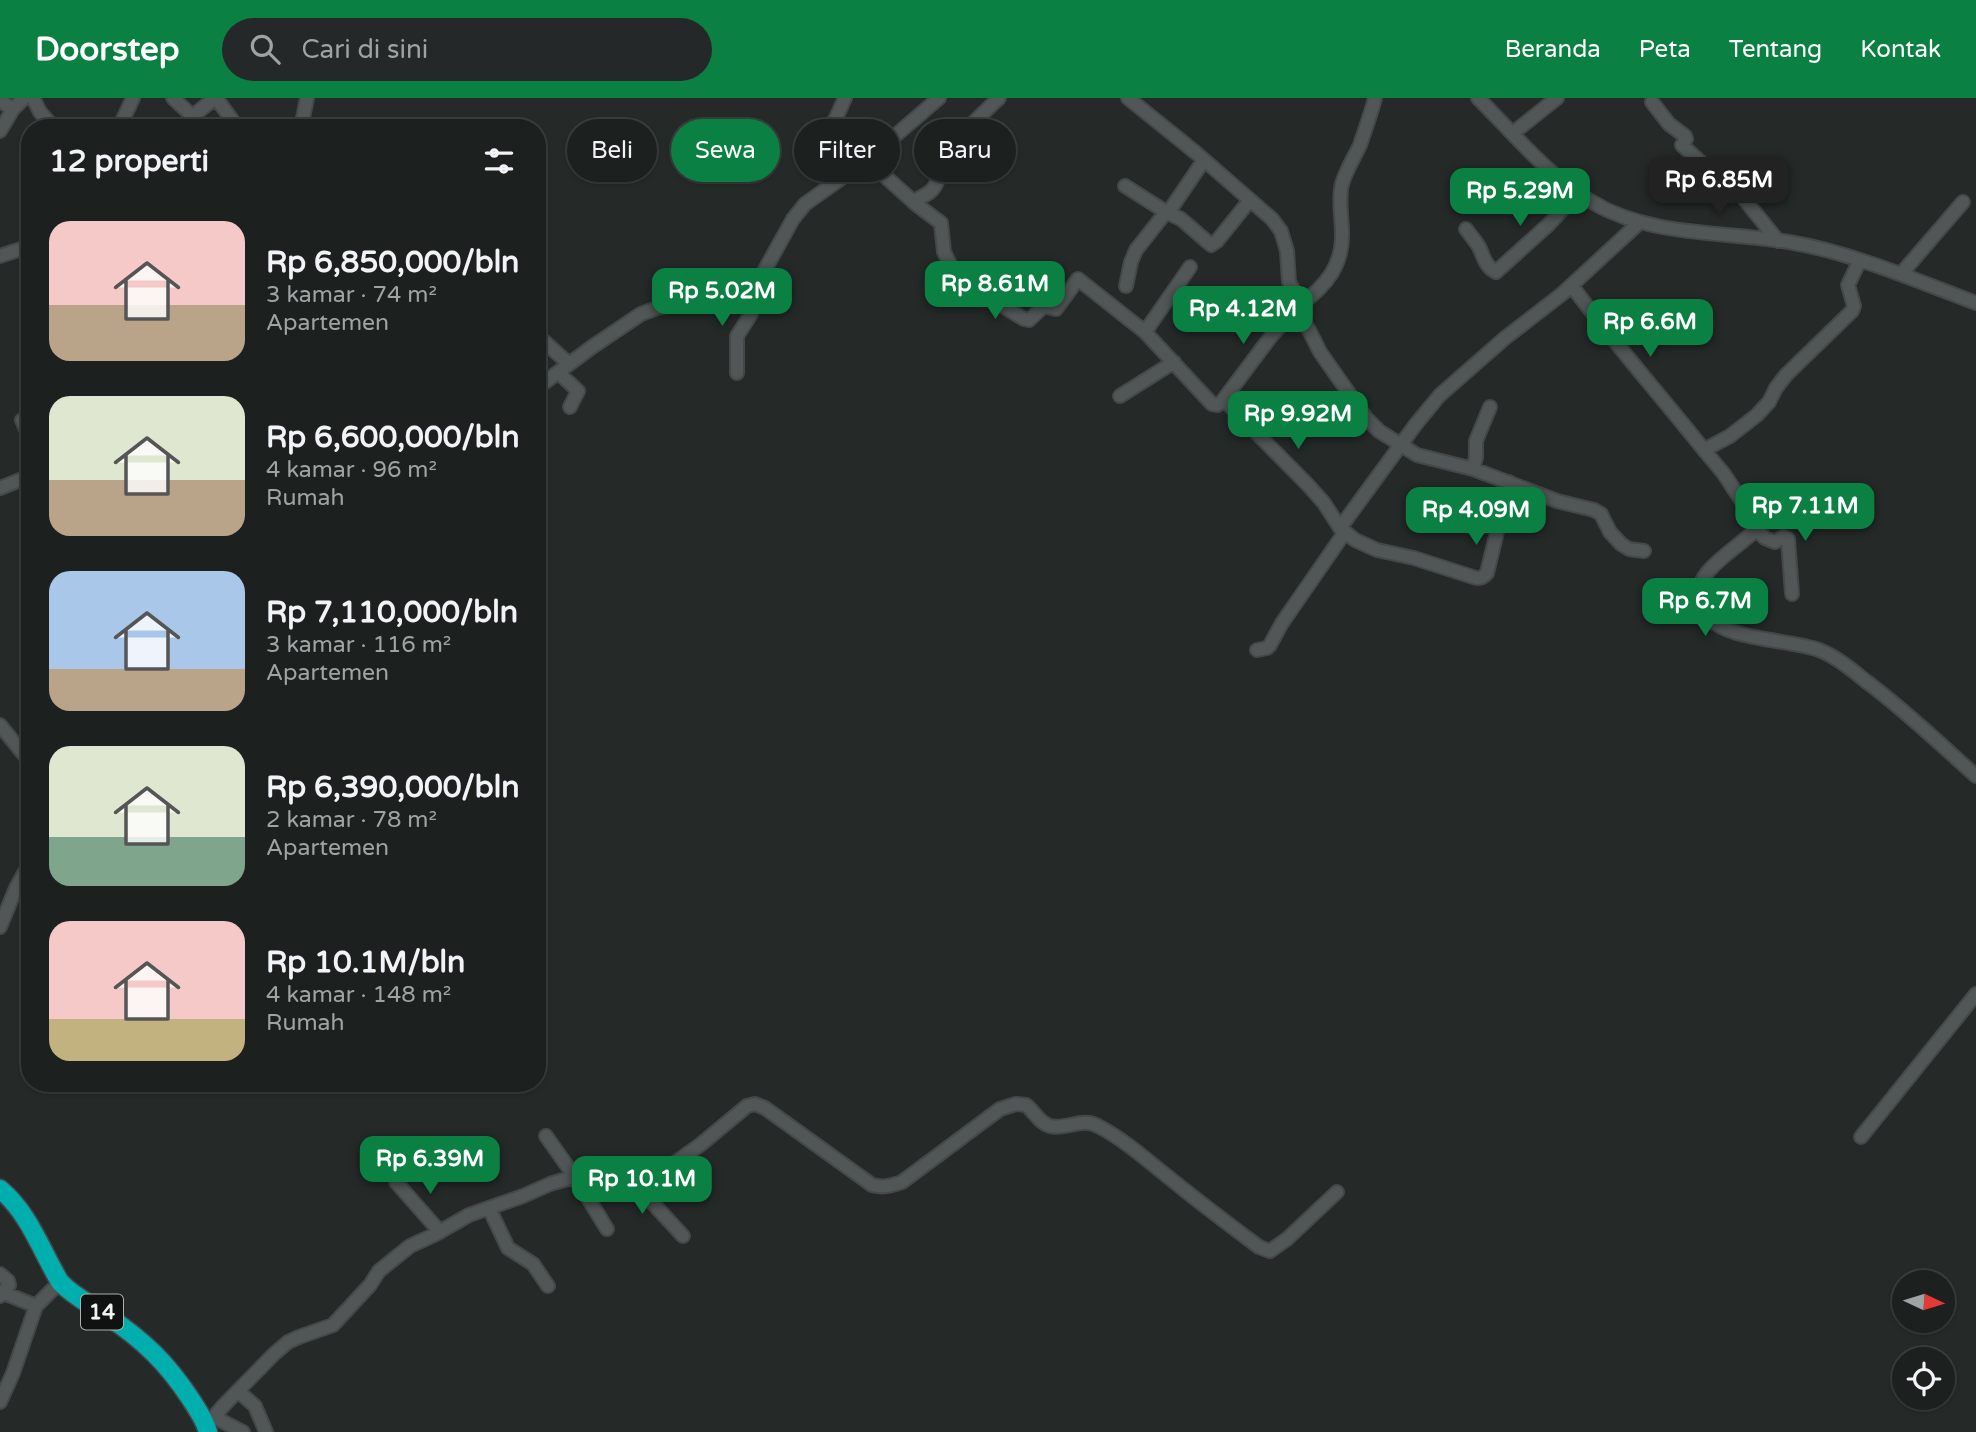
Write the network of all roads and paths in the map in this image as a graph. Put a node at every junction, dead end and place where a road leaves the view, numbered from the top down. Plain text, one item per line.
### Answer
1 (24, 98) edge
2 (33, 98) edge
3 (133, 98) edge
4 (173, 98) edge
5 (215, 98) edge
6 (307, 98) edge
7 (845, 98) edge
8 (939, 98) edge
9 (999, 98) edge
10 (1128, 98) edge
11 (1374, 98) edge
12 (1478, 98) edge
13 (1557, 98) edge
14 (0, 101) edge
15 (1652, 103) dead end
16 (13, 109) junction
17 (46, 119) edge
18 (123, 119) edge
19 (231, 119) edge
20 (303, 119) edge
21 (835, 119) edge
22 (0, 131) edge
23 (900, 132) edge
24 (1513, 133) junction
25 (1204, 160) junction
26 (834, 182) edge
27 (892, 182) edge
28 (1125, 186) dead end
29 (1578, 193) junction
30 (1250, 200) junction
31 (914, 202) junction
32 (1963, 202) dead end
33 (1167, 212) junction
34 (1640, 222) junction
35 (1466, 229) dead end
36 (1778, 241) junction
37 (21, 249) edge
38 (0, 256) edge
39 (1860, 260) junction
40 (1190, 267) dead end
41 (1901, 275) junction
42 (753, 286) junction
43 (1126, 286) dead end
44 (1572, 286) junction
45 (1976, 303) edge
46 (1301, 304) junction
47 (1145, 332) junction
48 (546, 346) edge
49 (1174, 362) junction
50 (564, 368) junction
51 (737, 373) dead end
52 (546, 381) edge
53 (1120, 396) dead end
54 (1224, 400) junction
55 (570, 407) dead end
56 (1490, 407) dead end
57 (1400, 445) junction
58 (1704, 450) junction
59 (1473, 469) junction
60 (21, 480) edge
61 (1509, 482) junction
62 (0, 488) edge
63 (1756, 529) junction
64 (1343, 530) junction
65 (1644, 551) dead end
66 (1792, 594) dead end
67 (1257, 650) dead end
68 (0, 725) edge
69 (21, 751) edge
70 (1976, 776) edge
71 (21, 879) edge
72 (0, 927) edge
73 (1976, 994) edge
74 (545, 1136) dead end
75 (1861, 1137) dead end
76 (625, 1172) junction
77 (575, 1177) junction
78 (396, 1182) dead end
79 (0, 1189) edge
80 (1337, 1192) dead end
81 (489, 1208) junction
82 (607, 1229) dead end
83 (440, 1232) junction
84 (683, 1236) dead end
85 (0, 1274) edge
86 (60, 1282) junction
87 (548, 1286) dead end
88 (2, 1294) edge
89 (36, 1307) junction
90 (238, 1391) junction
91 (0, 1402) edge
92 (210, 1425) edge
93 (243, 1432) edge
94 (267, 1432) edge

1 - 16 street
2 - 17 street
3 - 18 street
4 - 5 street
5 - 19 street
6 - 20 street
7 - 21 street
8 - 23 street
9 - 31 street
10 - 25 street
11 - 46 street
12 - 24 street
13 - 24 street
14 - 16 street
15 - 36 street
16 - 22 street
24 - 29 street
25 - 30 street
25 - 33 street
26 - 42 street
27 - 31 street
28 - 33 street
29 - 34 street
29 - 35 street
30 - 33 street
30 - 46 street
31 - 47 street
32 - 41 street
33 - 43 street
34 - 36 street
34 - 44 street
36 - 39 street
37 - 38 street
39 - 41 street
39 - 58 street
40 - 47 street
41 - 45 street
42 - 50 street
42 - 51 street
44 - 57 street
44 - 58 street
46 - 54 street
46 - 57 street
47 - 49 street
48 - 50 street
49 - 53 street
49 - 54 street
50 - 52 street
50 - 55 street
54 - 64 street
56 - 59 street
57 - 59 street
57 - 64 street
58 - 63 street
59 - 61 street
60 - 62 street
61 - 64 street
61 - 65 street
63 - 66 street
63 - 70 street
64 - 67 street
68 - 69 street
71 - 72 street
73 - 75 street
74 - 77 street
76 - 77 street
76 - 80 street
76 - 84 street
77 - 81 street
77 - 82 street
78 - 83 street
79 - 86 highway, 14
81 - 83 street
81 - 87 street
83 - 90 street
85 - 88 street
86 - 89 street
86 - 92 highway, 14
88 - 89 street
89 - 91 street
90 - 92 street
90 - 94 street
92 - 93 street

